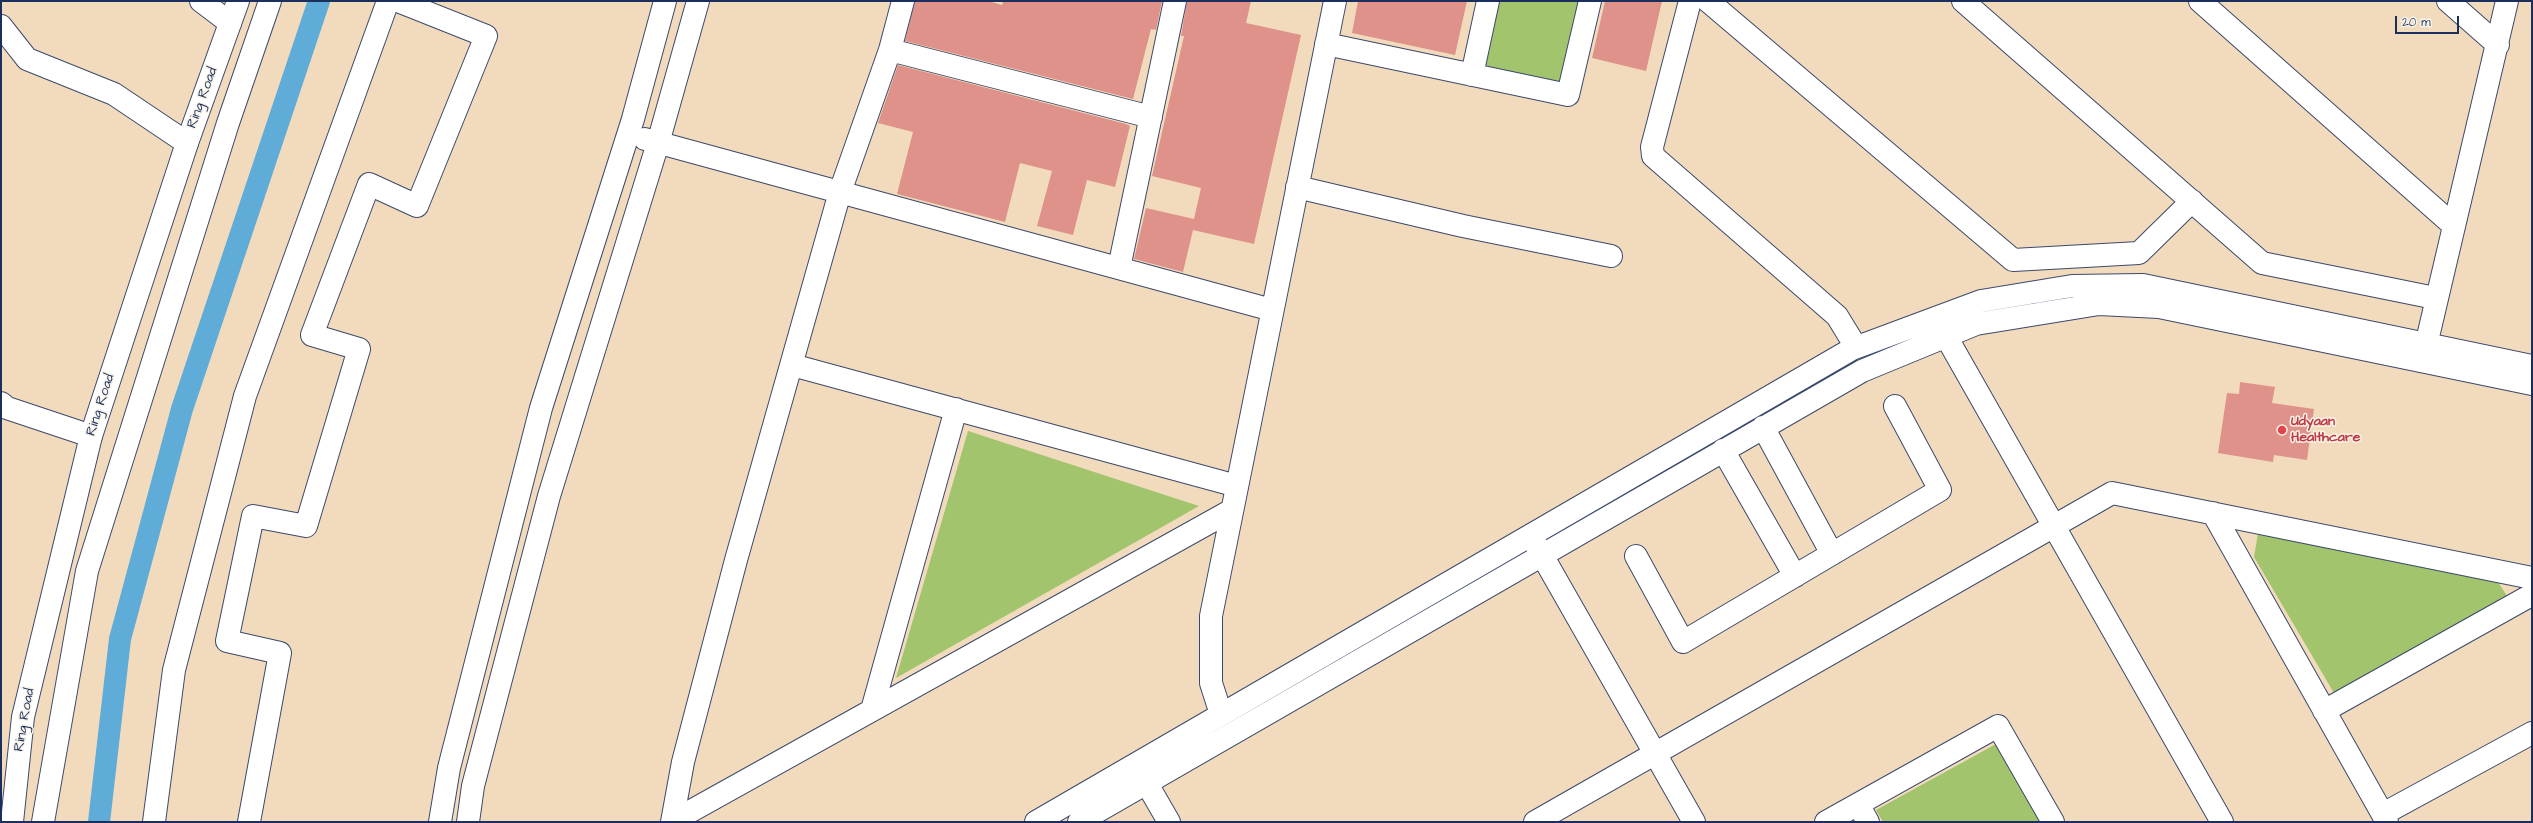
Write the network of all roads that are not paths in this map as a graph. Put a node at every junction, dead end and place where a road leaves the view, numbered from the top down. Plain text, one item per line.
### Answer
1 (201, 1) edge
2 (238, 1) edge
3 (270, 1) edge
4 (388, 1) edge
5 (398, 1) edge
6 (664, 1) edge
7 (698, 1) edge
8 (903, 1) edge
9 (1175, 1) edge
10 (1335, 1) edge
11 (1488, 1) edge
12 (1590, 1) edge
13 (1690, 1) edge
14 (1708, 1) edge
15 (1963, 1) edge
16 (2448, 1) edge
17 (2507, 1) edge
18 (2206, 3) edge
19 (438, 8) edge
20 (230, 22) junction
21 (1, 26) edge
22 (1326, 44) junction
23 (2498, 45) junction
24 (890, 50) junction
25 (1472, 75) junction
26 (1151, 117) junction
27 (628, 134) junction
28 (187, 143) junction
29 (658, 143) junction
30 (1297, 187) junction
31 (840, 192) junction
32 (2192, 201) junction
33 (2453, 225) junction
34 (1611, 256) dead end
35 (1119, 268) junction
36 (2435, 298) junction
37 (1272, 310) junction
38 (1935, 318) junction
39 (1946, 337) junction
40 (1856, 347) junction
41 (2424, 353) junction
42 (792, 365) junction
43 (2532, 366) edge
44 (2532, 384) edge
45 (1, 403) edge
46 (1895, 406) dead end
47 (956, 409) junction
48 (1763, 427) junction
49 (91, 436) junction
50 (1723, 450) junction
51 (1237, 486) junction
52 (520, 489) junction
53 (549, 496) junction
54 (1232, 510) junction
55 (2213, 513) junction
56 (2053, 525) junction
57 (1531, 534) junction
58 (508, 537) junction
59 (536, 546) junction
60 (1542, 554) junction
61 (1832, 554) junction
62 (1636, 556) dead end
63 (1795, 576) junction
64 (2526, 590) edge
65 (872, 710) junction
66 (2324, 711) junction
67 (1222, 714) junction
68 (2532, 733) edge
69 (1655, 753) junction
70 (1136, 764) junction
71 (1146, 783) junction
72 (444, 797) junction
73 (470, 813) edge
74 (1863, 813) edge
75 (2385, 818) edge
76 (12, 822) edge
77 (43, 822) edge
78 (154, 822) edge
79 (249, 822) edge
80 (440, 822) edge
81 (672, 822) edge
82 (1036, 822) edge
83 (1079, 822) edge
84 (1169, 822) edge
85 (1535, 822) edge
86 (1694, 822) edge
87 (1826, 822) edge
88 (2053, 822) edge
89 (2222, 822) edge

1 - 20 street
2 - 20 street, Ring Road
3 - 77 street
4 - 78 street
5 - 19 street
6 - 27 street
7 - 29 street
8 - 24 street
9 - 26 street
10 - 22 street
11 - 25 street
12 - 25 street
13 - 40 street
14 - 32 street
15 - 32 street
16 - 23 street
17 - 23 street
18 - 33 street
19 - 79 street
20 - 28 street, Ring Road
21 - 28 street
22 - 25 street
22 - 30 street
23 - 33 street
24 - 26 street
24 - 31 street
26 - 35 street
27 - 29 street
27 - 52 street
28 - 49 street, Ring Road
29 - 31 street
29 - 53 street
30 - 34 street
30 - 37 street
31 - 35 street
31 - 42 street
32 - 36 street
33 - 36 street
35 - 37 street
36 - 41 street
37 - 51 street
38 - 39 street
38 - 40 street
38 - 41 street
39 - 41 street
39 - 48 street
39 - 56 street
40 - 57 street
41 - 43 street
41 - 44 street
42 - 47 street
42 - 81 street
45 - 49 street
46 - 61 street
47 - 51 street
47 - 65 street
48 - 50 street
48 - 61 street
49 - 76 street, Ring Road
50 - 60 street
50 - 63 street
51 - 54 street
52 - 53 street
52 - 58 street
53 - 59 street
54 - 65 street
54 - 67 street
55 - 56 street
55 - 64 street
55 - 66 street
56 - 69 street
56 - 89 street
57 - 60 street
57 - 67 street
58 - 59 street
58 - 72 street
59 - 73 street
60 - 69 street
60 - 71 street
61 - 63 street
62 - 63 street
64 - 66 street
65 - 81 street
66 - 75 street
67 - 70 street
68 - 75 street
69 - 85 street
69 - 86 street
70 - 71 street
70 - 82 street
71 - 83 street
71 - 84 street
72 - 73 street
72 - 80 street
74 - 87 street
74 - 88 street

